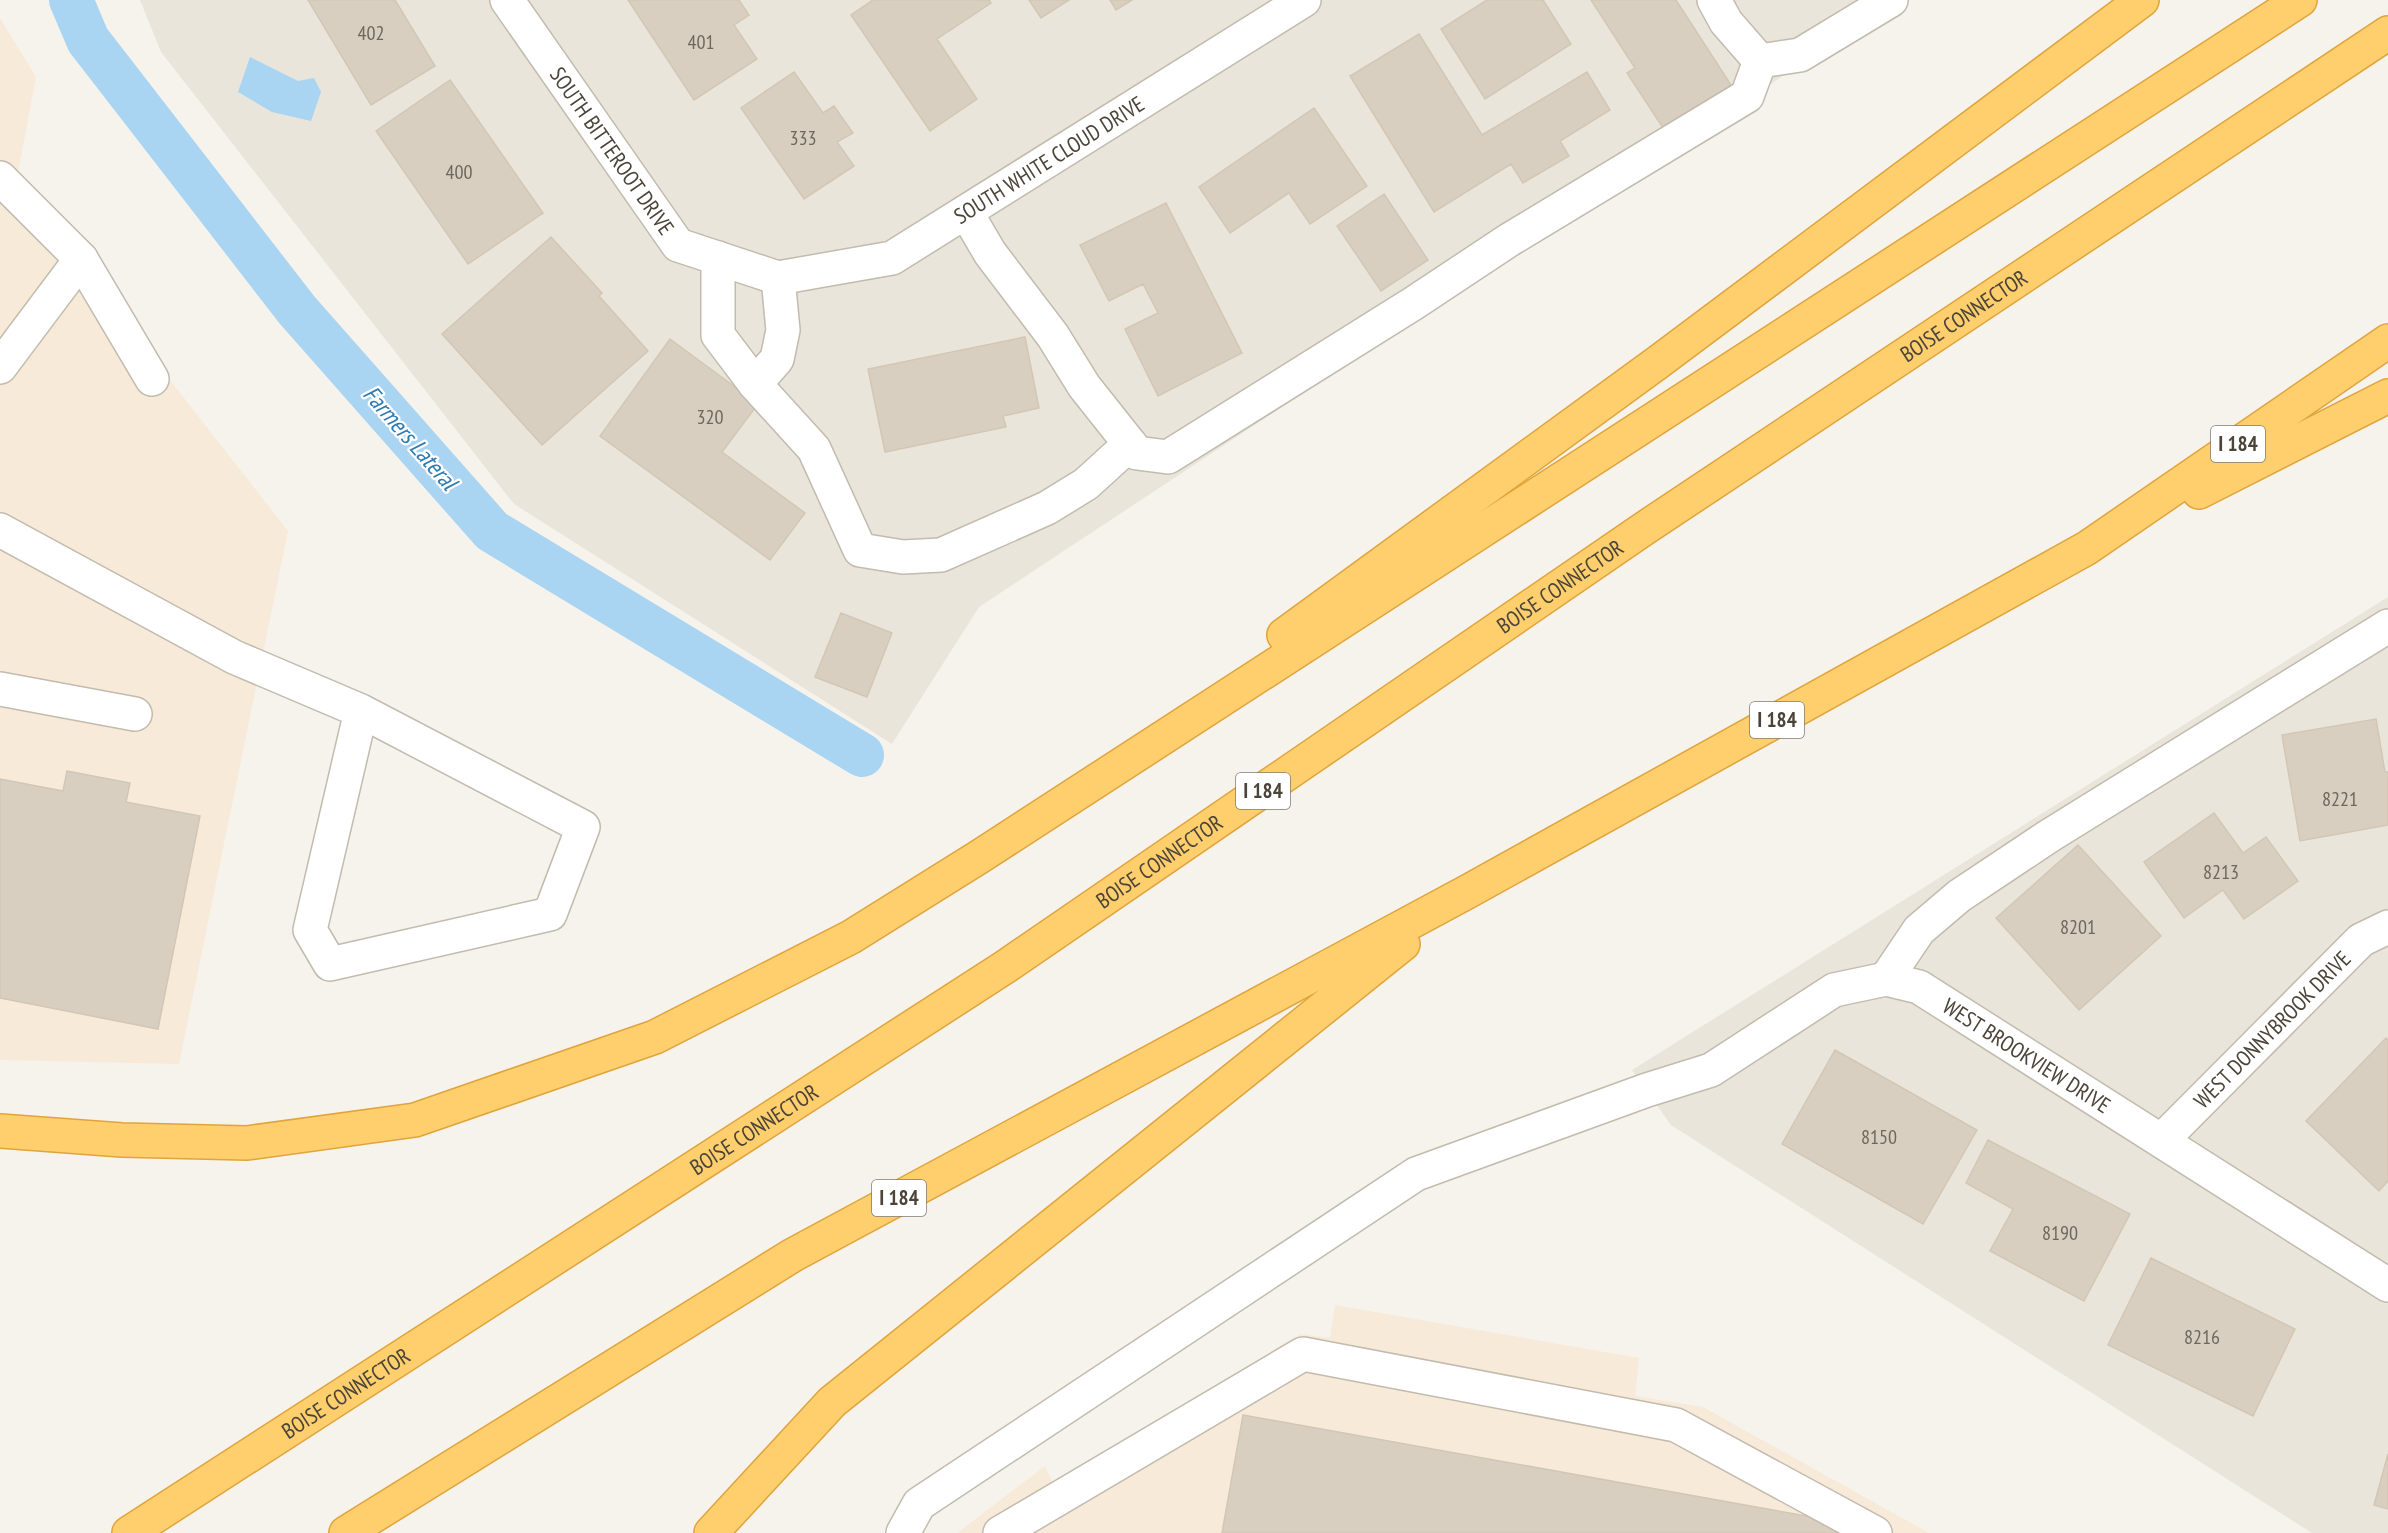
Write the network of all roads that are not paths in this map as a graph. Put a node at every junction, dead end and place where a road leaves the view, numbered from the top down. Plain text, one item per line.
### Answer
1 (507, 0) edge
2 (1304, 0) edge
3 (1714, 0) edge
4 (1891, 0) edge
5 (2142, 0) edge
6 (2300, 0) edge
7 (2388, 33) edge
8 (1760, 61) junction
9 (0, 178) edge
10 (966, 212) junction
11 (718, 258) junction
12 (81, 259) junction
13 (778, 278) junction
14 (2388, 341) edge
15 (0, 367) edge
16 (152, 380) dead end
17 (755, 384) junction
18 (2388, 396) edge
19 (1130, 444) junction
20 (0, 530) edge
21 (2087, 548) junction
22 (2388, 626) edge
23 (0, 689) edge
24 (361, 711) junction
25 (135, 714) dead end
26 (979, 857) junction
27 (1467, 892) junction
28 (2388, 927) edge
29 (1886, 979) junction
30 (0, 1131) edge
31 (2162, 1140) junction
32 (2388, 1285) edge
33 (129, 1533) edge
34 (346, 1533) edge
35 (711, 1533) edge
36 (903, 1533) edge
37 (1000, 1533) edge
38 (1875, 1533) edge

1 - 11 street, SOUTH BITTEROOT DRIVE
2 - 10 street, SOUTH WHITE CLOUD DRIVE
3 - 8 street
4 - 8 street
5 - 26 highway
6 - 26 highway
7 - 33 highway, BOISE CONNECTOR / I 184
8 - 19 street
9 - 12 street
10 - 13 street, SOUTH WHITE CLOUD DRIVE
10 - 19 street
11 - 13 street, SOUTH BITTEROOT DRIVE
11 - 17 street
12 - 15 street
12 - 16 street
13 - 17 street
14 - 21 highway, I 184
17 - 19 street
18 - 21 highway
20 - 24 street
21 - 27 highway, I 184
22 - 29 street
23 - 25 street
24 - 24 street
26 - 30 highway
27 - 34 highway, I 184
27 - 35 highway
28 - 31 street, WEST DONNYBROOK DRIVE
29 - 31 street, WEST BROOKVIEW DRIVE
29 - 36 street, WEST BROOKVIEW DRIVE
31 - 32 street, WEST BROOKVIEW DRIVE
37 - 38 street

